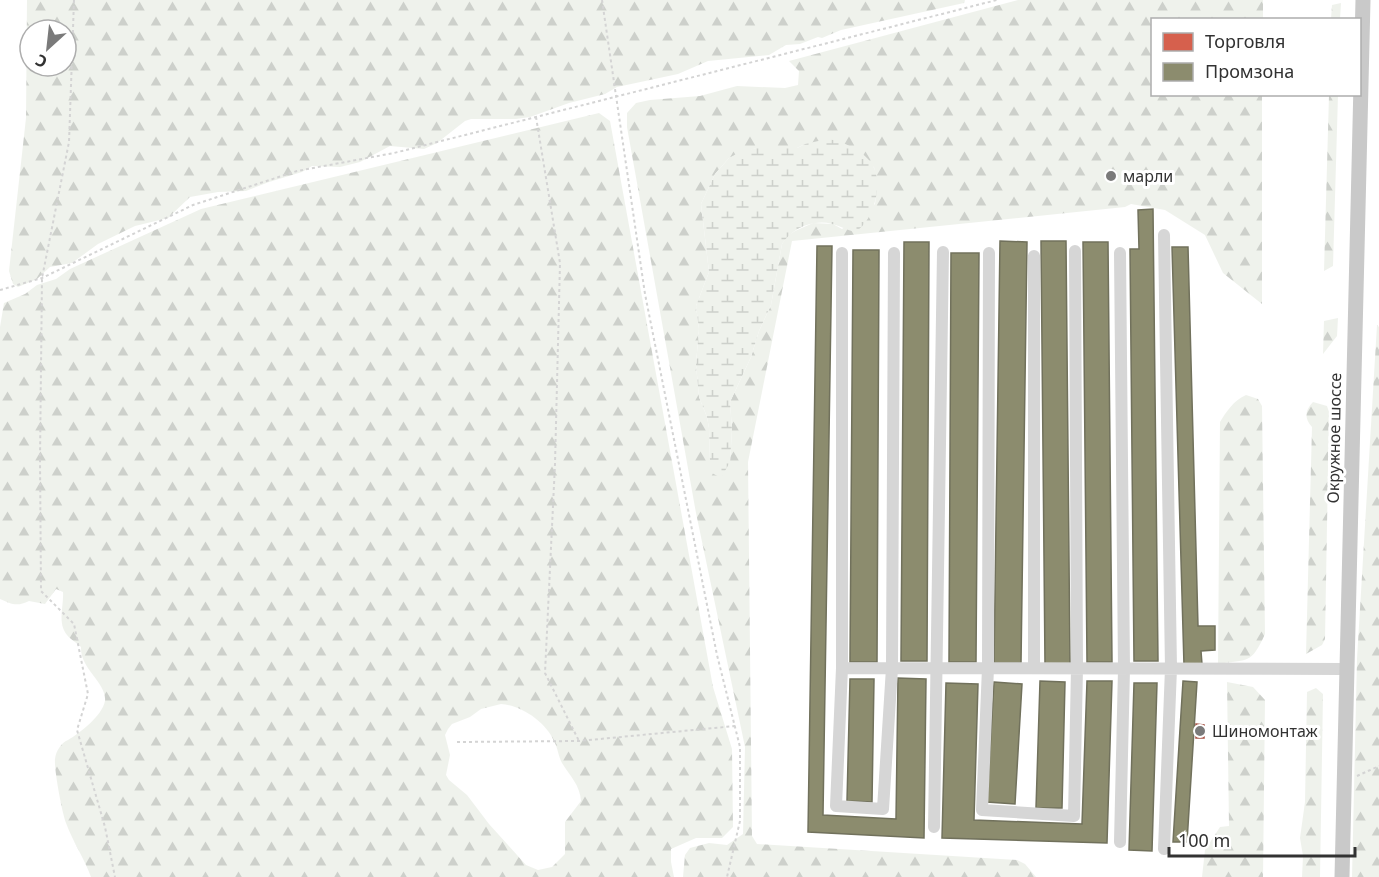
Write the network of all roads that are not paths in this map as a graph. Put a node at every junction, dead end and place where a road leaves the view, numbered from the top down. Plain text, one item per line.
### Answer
1 (1363, 0) edge
2 (1361, 79) edge
3 (1361, 96) edge
4 (1164, 235) dead end
5 (1075, 251) dead end
6 (943, 252) dead end
7 (842, 253) dead end
8 (894, 253) dead end
9 (989, 253) dead end
10 (1119, 253) dead end
11 (1034, 256) dead end
12 (842, 668) junction
13 (892, 668) junction
14 (936, 668) junction
15 (988, 668) junction
16 (1034, 668) junction
17 (1077, 668) junction
18 (1171, 668) junction
19 (1124, 669) junction
20 (1346, 669) junction
21 (934, 826) dead end
22 (1120, 842) dead end
23 (1164, 849) dead end
24 (1342, 877) edge

1 - 2 main road, Окружное шоссе
3 - 20 main road, Окружное шоссе
4 - 18 lane
5 - 17 lane
6 - 14 lane
7 - 12 lane
8 - 13 lane
9 - 15 lane
10 - 19 lane
11 - 16 lane
12 - 13 lane
12 - 13 lane
13 - 14 lane
14 - 15 lane
14 - 21 lane
15 - 16 lane
15 - 17 lane
16 - 17 lane
17 - 19 lane
18 - 19 lane
18 - 20 lane
18 - 23 lane
19 - 22 lane
20 - 24 main road, Окружное шоссе

